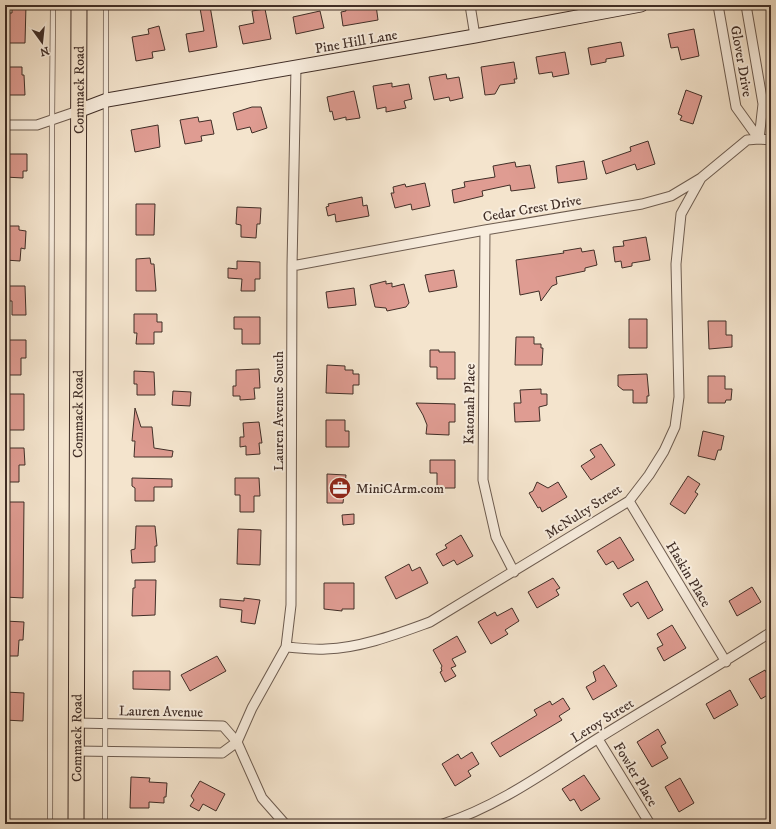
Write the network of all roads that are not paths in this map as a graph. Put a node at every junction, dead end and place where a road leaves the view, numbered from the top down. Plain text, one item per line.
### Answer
1 (80, 5) edge
2 (106, 5) edge
3 (470, 5) edge
4 (642, 5) edge
5 (718, 5) edge
6 (746, 5) edge
7 (54, 7) dead end
8 (475, 36) junction
9 (296, 68) junction
10 (107, 100) junction
11 (78, 111) junction
12 (52, 120) junction
13 (5, 125) edge
14 (759, 138) junction
15 (771, 140) edge
16 (701, 178) junction
17 (485, 230) junction
18 (292, 266) junction
19 (629, 501) junction
20 (514, 572) junction
21 (771, 632) edge
22 (286, 647) junction
23 (726, 662) junction
24 (76, 723) junction
25 (105, 724) junction
26 (598, 739) junction
27 (238, 742) junction
28 (76, 751) junction
29 (106, 751) junction
30 (50, 824) edge
31 (76, 824) edge
32 (105, 824) edge
33 (285, 824) edge
34 (443, 824) edge
35 (650, 824) edge

1 - 11 main road, Commack Road
2 - 10 lane
3 - 8 street
4 - 8 street, Pine Hill Lane
5 - 14 street, Glover Drive
6 - 14 street, Glover Drive
7 - 12 lane
8 - 9 street, Pine Hill Lane
9 - 10 street, Pine Hill Lane
9 - 18 street, Lauren Avenue South
10 - 11 street, Pine Hill Lane
10 - 25 lane
11 - 12 street
11 - 24 main road, Commack Road
12 - 13 street
12 - 30 lane
14 - 15 street
14 - 16 street, Cedar Crest Drive
16 - 17 street, Cedar Crest Drive
16 - 19 street, McNulty Street
17 - 18 street, Cedar Crest Drive
17 - 20 street, Katonah Place
18 - 22 street, Lauren Avenue South
19 - 20 street, McNulty Street
19 - 23 street, Haskin Place
20 - 22 street, McNulty Street
21 - 23 street, Leroy Street
22 - 27 street, Lauren Avenue South
23 - 26 street, Leroy Street
24 - 25 street, Lauren Avenue
24 - 28 main road, Commack Road
25 - 27 street, Lauren Avenue
25 - 29 lane
26 - 34 street, Leroy Street
26 - 35 street, Fowler Place
27 - 29 street
27 - 33 street, Lauren Avenue
28 - 29 street
28 - 31 main road, Commack Road
29 - 32 lane

